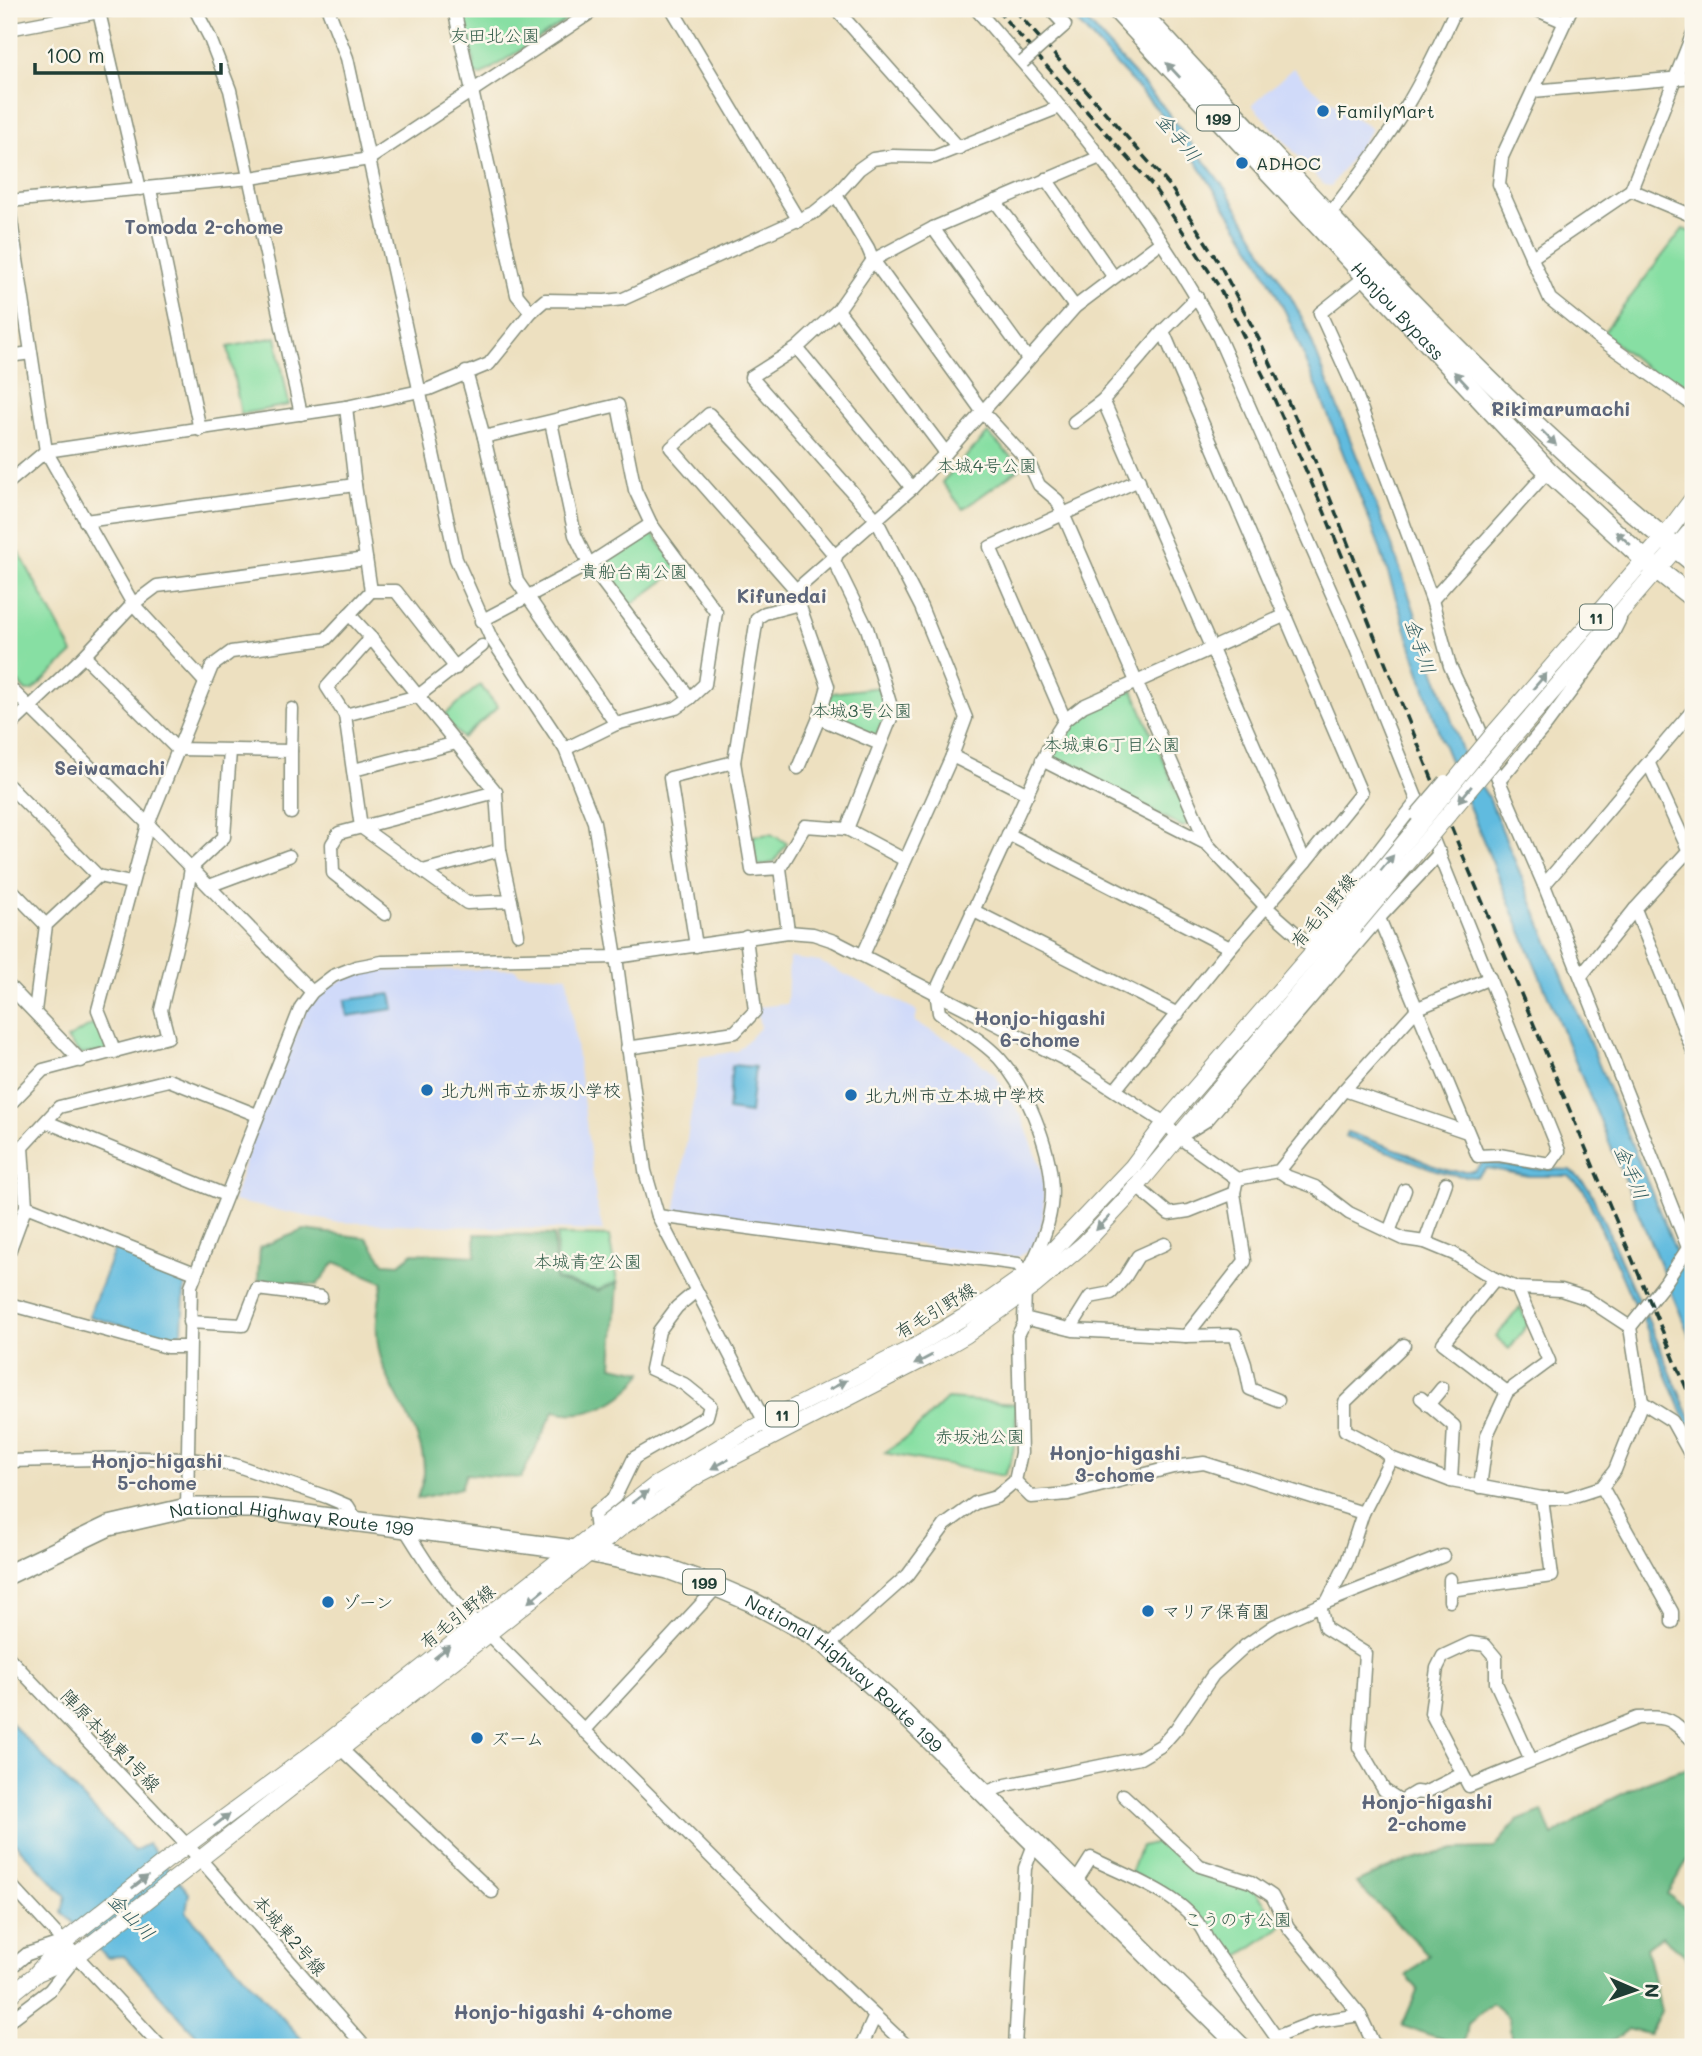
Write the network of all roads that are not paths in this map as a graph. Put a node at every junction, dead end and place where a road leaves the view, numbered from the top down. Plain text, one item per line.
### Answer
1 (115, 9) edge
2 (195, 9) edge
3 (328, 9) edge
4 (454, 9) edge
5 (596, 9) edge
6 (672, 9) edge
7 (836, 9) edge
8 (976, 9) edge
9 (1050, 9) edge
10 (1116, 9) edge
11 (1137, 9) edge
12 (1456, 9) edge
13 (1535, 9) edge
14 (1571, 9) edge
15 (99, 12) junction
16 (1565, 22) junction
17 (9, 29) edge
18 (1693, 33) edge
19 (1023, 62) junction
20 (1676, 77) junction
21 (1693, 77) edge
22 (474, 90) junction
23 (1533, 91) junction
24 (1060, 107) junction
25 (959, 148) junction
26 (1100, 157) junction
27 (369, 159) junction
28 (251, 178) junction
29 (1046, 179) junction
30 (145, 189) junction
31 (1631, 190) junction
32 (836, 195) junction
33 (9, 201) edge
34 (995, 201) junction
35 (9, 207) edge
36 (1693, 216) edge
37 (799, 221) junction
38 (1324, 221) junction
39 (933, 228) junction
40 (1161, 242) junction
41 (1531, 258) junction
42 (873, 260) junction
43 (1371, 272) junction
44 (1113, 276) junction
45 (1197, 297) junction
46 (1075, 307) junction
47 (838, 310) junction
48 (531, 312) junction
49 (1163, 331) junction
50 (797, 348) junction
51 (31, 353) junction
52 (9, 356) edge
53 (1028, 359) junction
54 (466, 372) junction
55 (418, 391) junction
56 (1104, 400) junction
57 (1693, 405) edge
58 (346, 407) junction
59 (982, 411) junction
60 (301, 414) junction
61 (551, 422) junction
62 (1074, 422) dead end
63 (200, 430) junction
64 (484, 437) junction
65 (47, 451) junction
66 (946, 453) junction
67 (1548, 471) junction
68 (1139, 480) junction
69 (9, 482) edge
70 (355, 485) junction
71 (912, 488) junction
72 (1693, 498) edge
73 (1064, 513) junction
74 (876, 519) junction
75 (85, 520) junction
76 (651, 524) junction
77 (1693, 527) edge
78 (1670, 543) junction
79 (835, 558) junction
80 (366, 559) junction
81 (1693, 562) edge
82 (589, 564) junction
83 (1651, 565) junction
84 (796, 590) junction
85 (371, 591) junction
86 (526, 597) junction
87 (1693, 598) edge
88 (1432, 600) junction
89 (1627, 603) junction
90 (133, 604) junction
91 (799, 604) junction
92 (349, 614) junction
93 (1286, 615) junction
94 (481, 621) junction
95 (371, 638) junction
96 (482, 646) dead end
97 (1212, 648) junction
98 (84, 656) junction
99 (456, 668) junction
100 (204, 681) junction
101 (1137, 681) junction
102 (9, 687) edge
103 (418, 696) junction
104 (690, 698) junction
105 (29, 708) junction
106 (292, 709) dead end
107 (345, 715) junction
108 (819, 718) junction
109 (1691, 719) edge
110 (1065, 720) junction
111 (616, 724) junction
112 (9, 727) edge
113 (1499, 734) junction
114 (456, 744) junction
115 (880, 744) junction
116 (177, 748) junction
117 (565, 749) junction
118 (230, 751) junction
119 (291, 751) junction
120 (952, 756) junction
121 (1042, 760) junction
122 (734, 762) junction
123 (1649, 764) junction
124 (798, 768) dead end
125 (354, 770) junction
126 (1499, 781) junction
127 (9, 786) edge
128 (496, 792) junction
129 (1028, 794) junction
130 (1418, 800) junction
131 (291, 813) dead end
132 (1416, 815) dead end
133 (148, 824) junction
134 (361, 827) junction
135 (847, 829) junction
136 (1008, 834) junction
137 (1207, 844) junction
138 (500, 850) junction
139 (1440, 853) junction
140 (1691, 855) edge
141 (289, 856) dead end
142 (905, 860) junction
143 (1305, 862) junction
144 (191, 868) junction
145 (780, 868) junction
146 (422, 871) junction
147 (98, 876) junction
148 (131, 883) junction
149 (1544, 885) junction
150 (209, 886) junction
151 (9, 887) edge
152 (511, 901) junction
153 (1266, 907) junction
154 (1635, 909) junction
155 (972, 911) junction
156 (385, 914) dead end
157 (1379, 918) junction
158 (1348, 922) junction
159 (46, 925) junction
160 (788, 932) junction
161 (518, 934) dead end
162 (746, 937) junction
163 (696, 947) junction
164 (1310, 947) junction
165 (1230, 948) junction
166 (863, 955) junction
167 (616, 957) junction
168 (1581, 976) junction
169 (1490, 978) junction
170 (9, 986) edge
171 (936, 991) junction
172 (312, 992) junction
173 (1418, 1007) junction
174 (34, 1012) junction
175 (1178, 1014) junction
176 (627, 1048) junction
177 (1693, 1051) edge
178 (115, 1052) junction
179 (81, 1061) junction
180 (1115, 1090) junction
181 (1344, 1090) junction
182 (12, 1096) edge
183 (257, 1115) junction
184 (47, 1122) junction
185 (1165, 1123) junction
186 (1467, 1132) junction
187 (1180, 1138) junction
188 (1279, 1171) junction
189 (1237, 1179) junction
190 (1446, 1183) dead end
191 (1137, 1187) junction
192 (1405, 1190) dead end
193 (1234, 1193) junction
194 (225, 1195) junction
195 (26, 1206) junction
196 (658, 1216) junction
197 (1389, 1232) junction
198 (1425, 1242) junction
199 (1165, 1244) dead end
200 (9, 1252) edge
201 (1689, 1252) edge
202 (195, 1273) junction
203 (1026, 1275) junction
204 (1495, 1279) junction
205 (1517, 1288) junction
206 (696, 1291) junction
207 (1025, 1292) junction
208 (321, 1297) dead end
209 (9, 1304) edge
210 (1024, 1318) junction
211 (189, 1322) junction
212 (1630, 1327) junction
213 (1070, 1329) junction
214 (1186, 1336) junction
215 (1404, 1345) dead end
216 (188, 1347) junction
217 (1442, 1388) dead end
218 (1507, 1392) junction
219 (1278, 1400) dead end
220 (1642, 1402) junction
221 (769, 1430) junction
222 (1391, 1458) junction
223 (189, 1459) junction
224 (1693, 1459) edge
225 (9, 1461) edge
226 (1015, 1481) junction
227 (1451, 1481) junction
228 (1480, 1487) junction
229 (1601, 1487) junction
230 (1542, 1497) junction
231 (187, 1508) junction
232 (1363, 1513) junction
233 (357, 1521) junction
234 (404, 1527) junction
235 (596, 1530) junction
236 (580, 1551) junction
237 (1443, 1556) dead end
238 (9, 1574) edge
239 (717, 1587) junction
240 (1450, 1590) dead end
241 (1323, 1603) junction
242 (1672, 1622) dead end
243 (482, 1629) junction
244 (828, 1646) junction
245 (9, 1658) edge
246 (584, 1731) junction
247 (1693, 1741) edge
248 (340, 1748) junction
249 (1531, 1760) junction
250 (1462, 1774) junction
251 (984, 1794) junction
252 (1124, 1795) dead end
253 (1035, 1842) junction
254 (188, 1846) junction
255 (199, 1858) junction
256 (9, 1883) edge
257 (1074, 1883) junction
258 (492, 1892) dead end
259 (69, 1938) junction
260 (81, 1952) junction
261 (9, 1969) edge
262 (35, 1975) junction
263 (9, 1996) edge
264 (1360, 2015) junction
265 (875, 2016) junction
266 (9, 2021) edge
267 (1280, 2042) edge
268 (161, 2047) edge
269 (365, 2047) edge
270 (861, 2047) edge
271 (908, 2047) edge
272 (1015, 2047) edge
273 (1241, 2047) edge
274 (1379, 2047) edge

1 - 15 street
2 - 28 street
3 - 27 street
4 - 22 street
5 - 22 street
6 - 37 street
7 - 25 street
8 - 19 street
9 - 19 street, bridge
38 -> 10 highway, Honjou Bypass / 199
11 - 38 highway, Honjou Bypass / 199
12 - 38 street
13 - 16 street
14 - 16 street
15 - 17 street
15 - 30 street
16 - 23 street
18 - 20 street
19 - 24 street
20 - 21 street
20 - 23 street
20 - 31 street
22 - 27 street
22 - 48 street
23 - 41 street
24 - 25 street
24 - 26 street
25 - 32 street
26 - 29 street
26 - 40 street
27 - 28 street
27 - 55 street
28 - 30 street
28 - 60 street
29 - 34 street
29 - 44 street
30 - 33 street
30 - 63 street
31 - 36 street
31 - 41 street
32 - 37 street
32 - 42 street
34 - 39 street
34 - 46 street
35 - 51 street
37 - 48 street
38 - 43 highway, Honjou Bypass / 199
39 - 42 street
39 - 53 street
40 - 44 street
40 - 45 street
41 - 57 street
42 - 47 street
42 - 59 street
67 -> 43 highway, Honjou Bypass / 199
43 -> 78 highway, Honjou Bypass / 199
43 - 88 street
44 - 46 street
45 - 49 street
45 - 130 street
46 - 53 street
47 - 50 street
47 - 66 street
48 - 54 street
49 - 56 street
49 - 93 street
50 - 71 street
50 - 74 street
51 - 52 street
51 - 65 street
53 - 59 street
54 - 55 street
54 - 64 street
55 - 58 street
55 - 94 street
56 - 62 street
56 - 68 street
58 - 60 street
58 - 70 street
59 - 66 street
59 - 73 street
60 - 63 street
61 - 64 street
61 - 76 street
61 - 82 street
63 - 65 street
64 - 86 street
65 - 69 street
65 - 75 street
66 - 71 street
83 -> 67 highway, Honjou Bypass / 199
67 - 88 street
68 - 73 street
68 - 97 street
70 - 75 street
70 - 80 street
71 - 74 street
72 - 78 main road, 有毛引野線 / 11
73 - 101 street
73 - 110 street
74 - 79 street
74 - 120 street
75 - 90 street
76 - 82 street
76 - 104 street
77 - 78 main road, 有毛引野線 / 11
78 - 81 highway, Honjou Bypass / 199
78 - 83 main road, 有毛引野線 / 11
79 - 84 street
79 - 84 street
79 - 115 street
80 - 85 street
80 - 90 street
82 - 86 street
82 - 104 street
83 - 87 highway, Honjou Bypass / 199
83 - 89 main road, 有毛引野線 / 11
113 -> 83 main road, 有毛引野線 / 11
84 - 91 street
85 - 92 street
85 - 99 street
86 - 94 street
86 - 111 street
88 - 126 street
89 - 113 main road, 有毛引野線 / 11
89 - 126 street
90 - 98 street
90 - 100 street
91 - 108 street
91 - 122 street
92 - 95 street
92 - 100 street
93 - 97 street
93 - 143 street
94 - 117 street
95 - 103 street
95 - 107 street
96 - 99 street
97 - 101 street
97 - 143 street
98 - 105 street
98 - 116 street
99 - 103 street
100 - 116 street
101 - 110 street
101 - 137 street
102 - 105 street
103 - 107 street
103 - 114 street
104 - 111 street
105 - 112 street
105 - 133 street
106 - 119 street
107 - 125 street
108 - 115 street
108 - 124 street
109 - 123 street
110 - 121 street
111 - 117 street
113 - 132 street, bridge
113 - 158 main road, 有毛引野線 / 11, bridge
114 - 125 street
114 - 128 street
115 - 135 street
116 - 118 street
116 - 133 street
117 - 167 street
118 - 119 street
118 - 144 street
119 - 131 street
120 - 129 street
120 - 142 street
121 - 129 street
121 - 137 street
122 - 145 street
122 - 163 street
123 - 140 street
123 - 149 street
125 - 134 street
126 - 149 street
127 - 147 street
128 - 134 street
128 - 138 street
129 - 136 street
130 - 139 street
130 - 164 street
133 - 144 street
133 - 148 street
134 - 146 street
134 - 156 street
135 - 142 street
135 - 145 street
136 - 155 street
136 - 165 street
137 - 153 street
138 - 146 street
138 - 152 street
139 - 157 street
139 - 169 street
140 - 154 street
141 - 150 street
142 - 166 street
143 - 153 street
144 - 150 street
144 - 178 street
145 - 160 street
146 - 152 street
147 - 148 street
147 - 159 street
148 - 178 street
149 - 168 street
150 - 172 street
151 - 159 street
152 - 161 street
153 - 164 street
153 - 165 street
154 - 168 street
154 - 177 street
155 - 171 street
155 - 175 street
157 - 173 street
157 - 187 street
158 - 164 main road, 有毛引野線 / 11
158 - 187 main road, 有毛引野線 / 11
159 - 174 street
160 - 162 street
160 - 166 street
162 - 163 street
162 - 176 street
163 - 167 street
164 - 185 main road, 有毛引野線 / 11
165 - 175 street
166 - 171 street
167 - 172 street
167 - 176 street
168 - 201 street
169 - 173 street
169 - 186 street
170 - 174 street
171 - 180 street
171 - 203 street
172 - 183 street
173 - 181 street
173 - 186 street
174 - 179 street
175 - 180 street
176 - 196 street
178 - 179 street
179 - 182 street
180 - 185 street
181 - 186 street
181 - 188 street
183 - 184 street
183 - 194 street
184 - 194 street
184 - 195 street
185 - 187 street
185 - 203 main road, 有毛引野線 / 11
187 - 189 street
187 - 191 main road, 有毛引野線 / 11
188 - 189 street
188 - 197 street
189 - 193 street
190 - 198 street
191 - 193 street
191 -> 207 main road, 有毛引野線 / 11
192 - 197 street
193 - 214 street
194 - 202 street
195 - 200 street
195 - 202 street
196 - 203 street
196 - 206 street
197 - 198 street
198 - 204 street
199 - 213 street
201 - 212 street
202 - 211 street
203 - 207 street
221 -> 203 main road, 有毛引野線 / 11
204 - 205 street
204 - 218 street
205 - 212 street
205 - 218 street
206 - 221 street
206 - 235 street
207 - 210 street
207 -> 221 main road, 有毛引野線 / 11
208 - 211 street
209 - 216 street
210 - 213 street
210 - 226 street
211 - 216 street
212 - 220 street
213 - 214 street
214 - 219 street
215 - 222 street
216 - 223 street
217 - 227 street
218 - 228 street
220 - 224 street
220 - 229 street
235 -> 221 main road, 有毛引野線 / 11
221 -> 236 main road, 有毛引野線 / 11
222 - 227 street
222 - 232 street
223 - 225 street
223 - 231 street
223 - 233 street
226 - 232 street
226 - 244 street
227 - 228 street
228 - 230 street
229 - 230 street
229 - 242 street
230 - 240 street
231 - 233 highway, National Highway Route 199 / 199
231 - 238 highway, National Highway Route 199 / 199
232 - 241 street
233 - 234 highway, National Highway Route 199 / 199
234 - 236 highway, National Highway Route 199 / 199
234 - 243 street
235 - 236 main road, 有毛引野線 / 11
236 - 239 highway, National Highway Route 199 / 199
236 - 243 main road, 有毛引野線 / 11
237 - 241 street
239 - 244 highway, National Highway Route 199 / 199
239 - 246 street
241 - 250 street
241 - 251 street
243 - 246 street
243 - 248 main road, 有毛引野線 / 11
254 -> 243 main road, 有毛引野線 / 11
244 - 251 highway, National Highway Route 199 / 199
245 - 254 street, 陣原本城東1号線
246 - 265 street
247 - 249 street
248 - 255 main road, 有毛引野線 / 11
248 - 258 street
249 - 250 street
249 - 250 street
251 - 253 highway, National Highway Route 199 / 199
252 - 264 street
253 - 257 highway, National Highway Route 199 / 199
253 - 272 street
254 - 255 street, 本城東2号線
259 -> 254 main road, 有毛引野線 / 11
255 - 260 main road, 有毛引野線 / 11
255 - 269 street, 本城東2号線
256 - 259 street
257 - 267 street
257 - 273 highway, National Highway Route 199 / 199
259 - 260 street
259 - 261 street
259 - 262 main road, 有毛引野線 / 11
260 - 262 main road, 有毛引野線 / 11
260 - 266 street
260 - 268 street
262 - 263 main road, 有毛引野線 / 11
264 - 267 street
264 - 274 street
265 - 270 street
265 - 271 street

